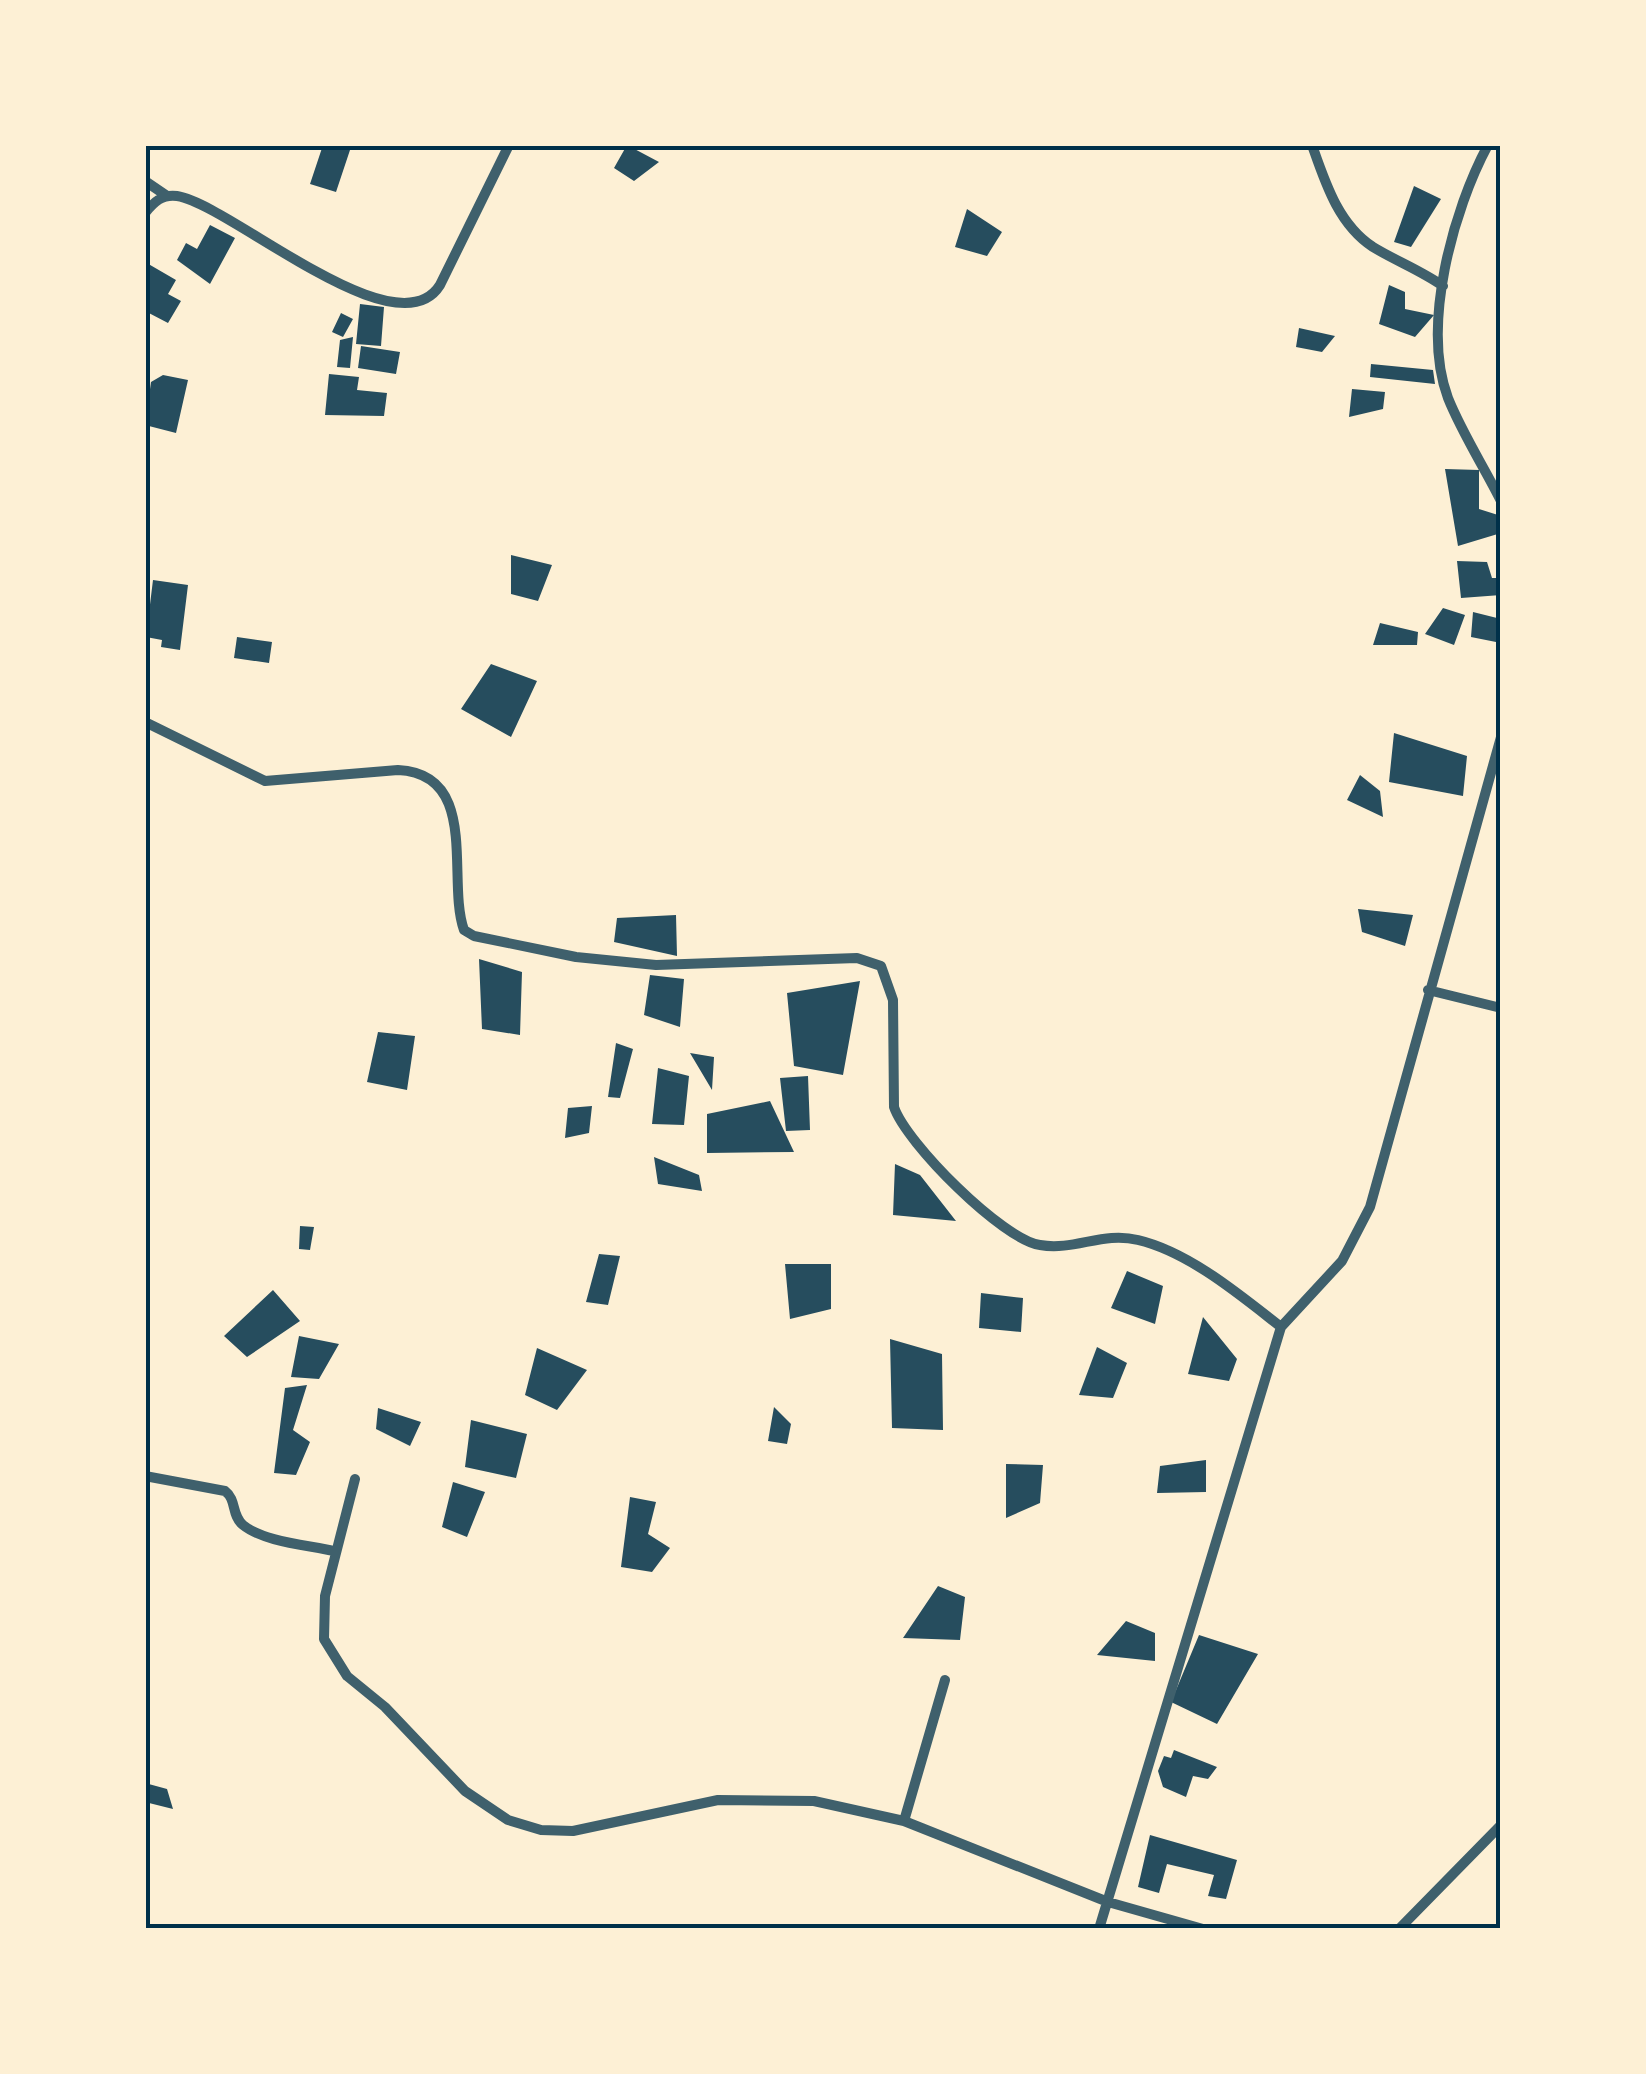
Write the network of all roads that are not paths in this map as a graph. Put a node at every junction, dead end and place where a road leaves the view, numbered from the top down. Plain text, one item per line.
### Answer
1 (509, 145) edge
2 (1312, 145) edge
3 (1488, 145) edge
4 (145, 180) edge
5 (168, 196) junction
6 (145, 213) edge
7 (1442, 286) junction
8 (1501, 501) edge
9 (145, 722) edge
10 (1501, 737) edge
11 (1428, 990) junction
12 (1501, 1008) edge
13 (1280, 1327) junction
14 (145, 1476) edge
15 (355, 1479) dead end
16 (334, 1552) junction
17 (946, 1680) dead end
18 (904, 1820) junction
19 (1501, 1826) edge
20 (1108, 1902) junction
21 (1099, 1929) edge
22 (1203, 1929) edge
23 (1399, 1929) edge

1 - 5 street
2 - 7 street
3 - 7 street
4 - 5 street
5 - 6 street
7 - 8 street
9 - 13 street
10 - 11 street
11 - 12 street
11 - 13 street
13 - 20 street
14 - 16 street
15 - 16 street
16 - 18 street
17 - 18 street
18 - 20 street
19 - 23 street
20 - 21 street
20 - 22 street

